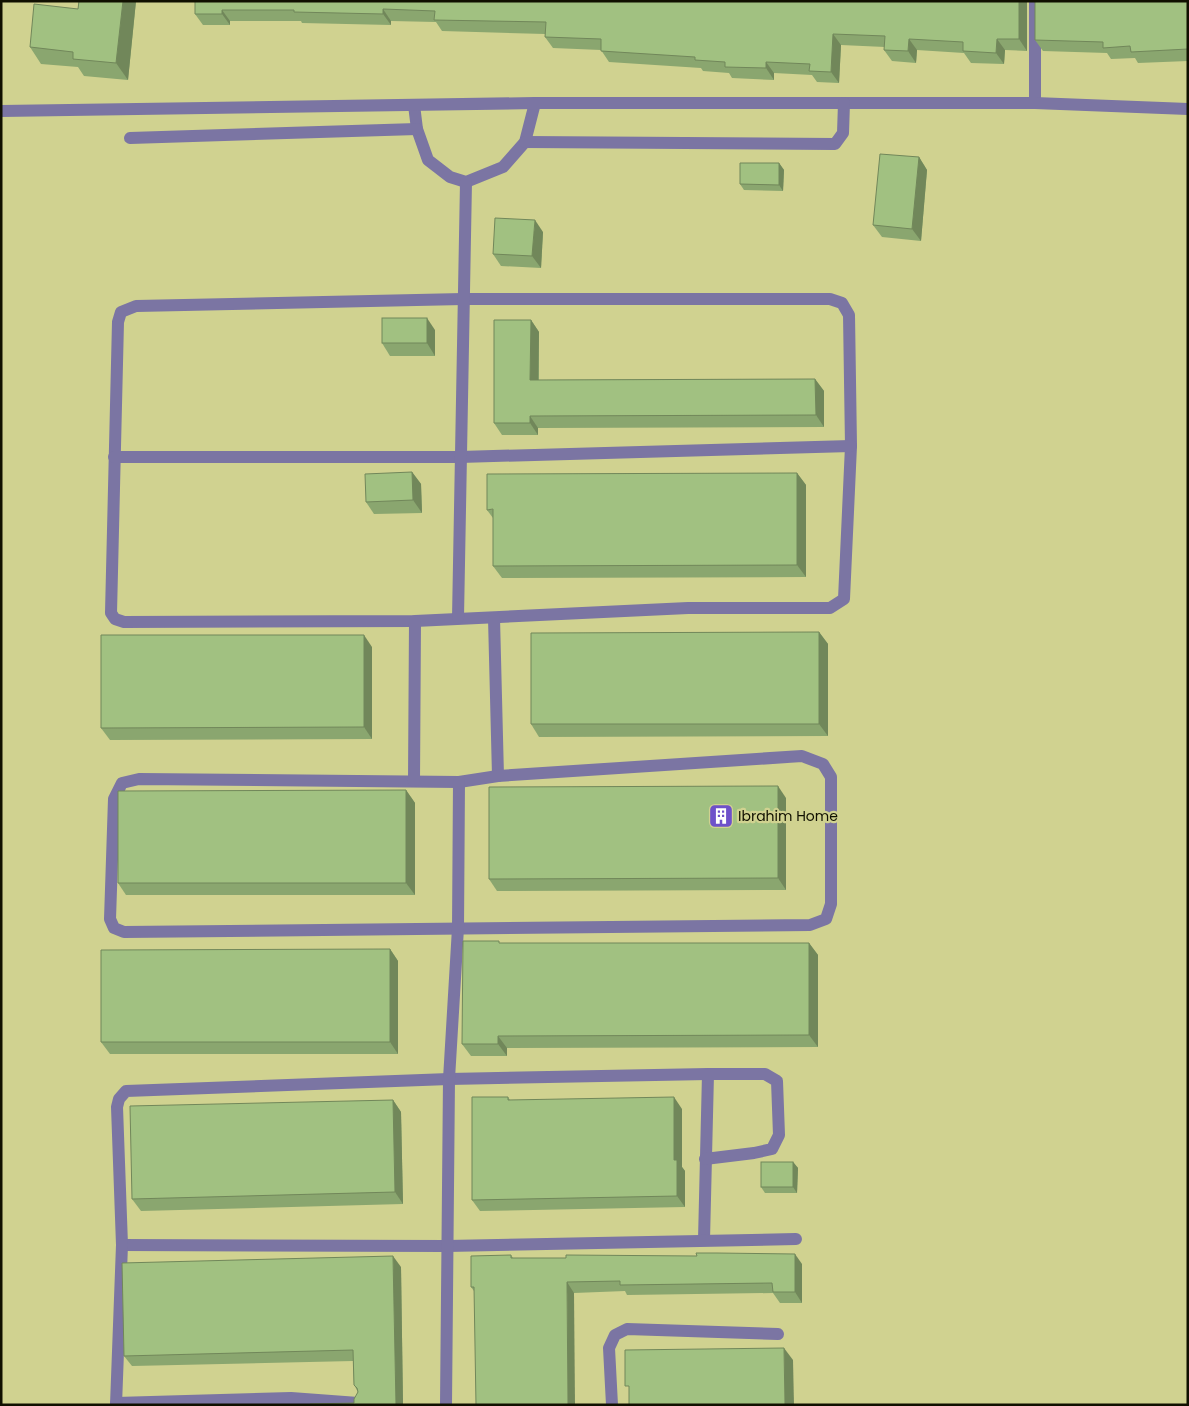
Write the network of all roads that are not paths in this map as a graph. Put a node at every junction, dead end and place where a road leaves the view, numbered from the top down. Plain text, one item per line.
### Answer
1 (1035, 1) edge
2 (535, 103) junction
3 (844, 103) junction
4 (1035, 103) junction
5 (414, 105) junction
6 (1188, 109) edge
7 (1, 111) edge
8 (417, 129) junction
9 (130, 138) dead end
10 (525, 142) junction
11 (466, 182) junction
12 (464, 299) junction
13 (851, 446) junction
14 (460, 456) junction
15 (114, 458) junction
16 (458, 618) junction
17 (494, 618) junction
18 (415, 621) junction
19 (498, 776) junction
20 (414, 781) junction
21 (459, 782) junction
22 (458, 928) junction
23 (708, 1074) junction
24 (449, 1080) junction
25 (704, 1159) junction
26 (796, 1239) dead end
27 (704, 1240) junction
28 (122, 1245) junction
29 (447, 1246) junction
30 (778, 1334) dead end
31 (262, 1402) edge
32 (291, 1402) edge
33 (358, 1403) edge
34 (116, 1404) edge
35 (446, 1405) edge
36 (612, 1405) edge

1 - 4 street
2 - 3 street
2 - 5 street
2 - 10 street
3 - 4 street
3 - 10 street
4 - 6 street
5 - 7 street
5 - 8 street
8 - 9 street
8 - 11 street
10 - 11 street
11 - 12 street
12 - 13 street
12 - 14 street
12 - 15 street
13 - 14 street
13 - 17 street
14 - 15 street
14 - 16 street
15 - 18 street
16 - 17 street
16 - 18 street
17 - 19 street
18 - 20 street
19 - 21 street
19 - 22 street
20 - 21 street
20 - 22 street
21 - 22 street
22 - 24 street
23 - 24 street
23 - 25 street
23 - 25 street
24 - 28 street
24 - 29 street
25 - 27 street
26 - 27 street
27 - 29 street
28 - 29 street
28 - 34 street
29 - 35 street
30 - 36 street
31 - 32 street
31 - 34 street
32 - 33 street

